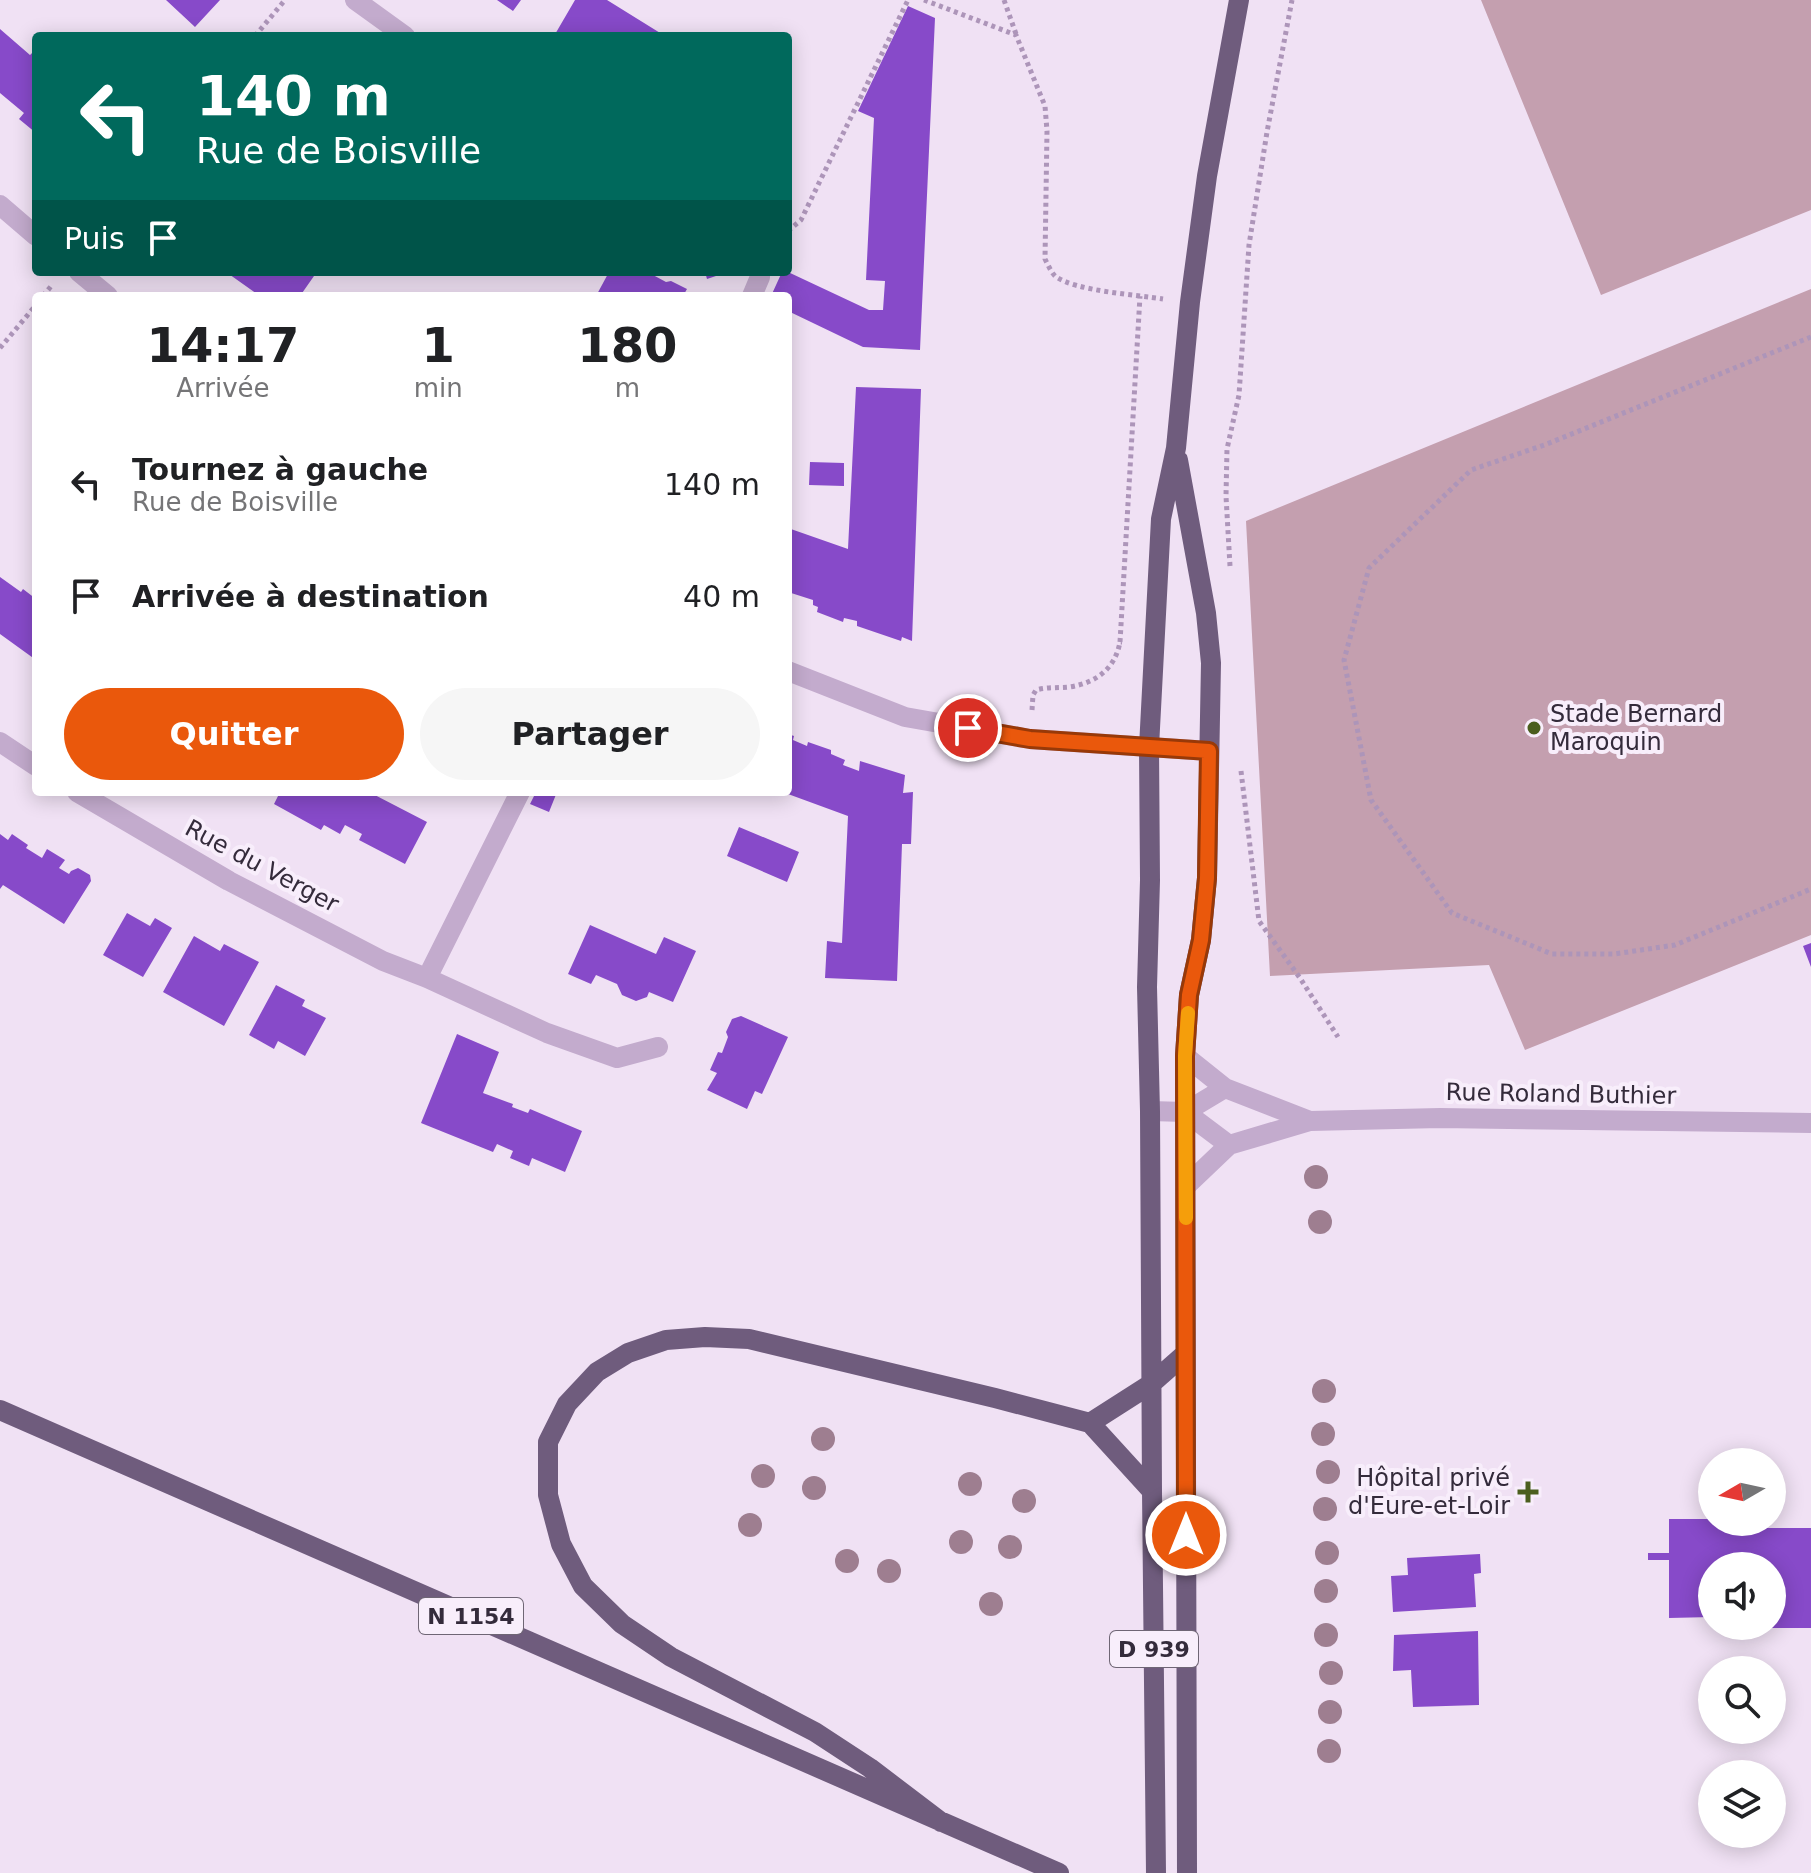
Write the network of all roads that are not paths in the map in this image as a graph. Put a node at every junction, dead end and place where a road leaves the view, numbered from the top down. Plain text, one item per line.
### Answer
1 (355, 0) edge
2 (1239, 0) edge
3 (399, 32) edge
4 (0, 205) edge
5 (32, 233) edge
6 (84, 276) edge
7 (103, 292) edge
8 (1176, 448) junction
9 (792, 673) edge
10 (0, 742) edge
11 (1149, 747) junction
12 (1209, 751) junction
13 (32, 763) edge
14 (84, 796) edge
15 (518, 796) edge
16 (427, 978) junction
17 (658, 1047) dead end
18 (1185, 1056) junction
19 (1225, 1088) junction
20 (1150, 1111) junction
21 (1185, 1112) junction
22 (1310, 1121) junction
23 (1811, 1123) edge
24 (1229, 1145) junction
25 (1186, 1186) junction
26 (1185, 1354) junction
27 (1151, 1384) junction
28 (0, 1410) edge
29 (1090, 1423) junction
30 (1152, 1491) junction
31 (941, 1822) junction
32 (1059, 1873) edge
33 (1156, 1873) edge
34 (1187, 1873) edge

1 - 3 street
2 - 8 main road, D 939
4 - 5 street
6 - 7 street
8 - 11 main road, D 939
8 - 12 main road, D 939
9 - 11 street
10 - 13 street
11 - 12 street
11 - 20 main road, D 939
12 - 18 main road, D 939
14 - 16 street, Rue du Verger
15 - 16 street
16 - 17 street, Rue du Verger
18 - 19 street, Rue Roland Buthier
18 - 21 main road, D 939
19 - 21 street
19 - 22 street, Rue Roland Buthier
20 - 21 street
20 - 27 main road, D 939
21 - 24 street
21 - 25 main road, D 939
22 - 23 street, Rue Roland Buthier
22 - 24 street, Rue Roland Buthier
24 - 25 street
25 - 26 main road, D 939
26 - 27 main road
26 - 34 main road, D 939
27 - 29 main road
27 - 30 main road, D 939
28 - 31 main road, N 1154
29 - 30 main road
29 - 31 main road
30 - 33 main road, D 939
31 - 32 main road, N 1154

